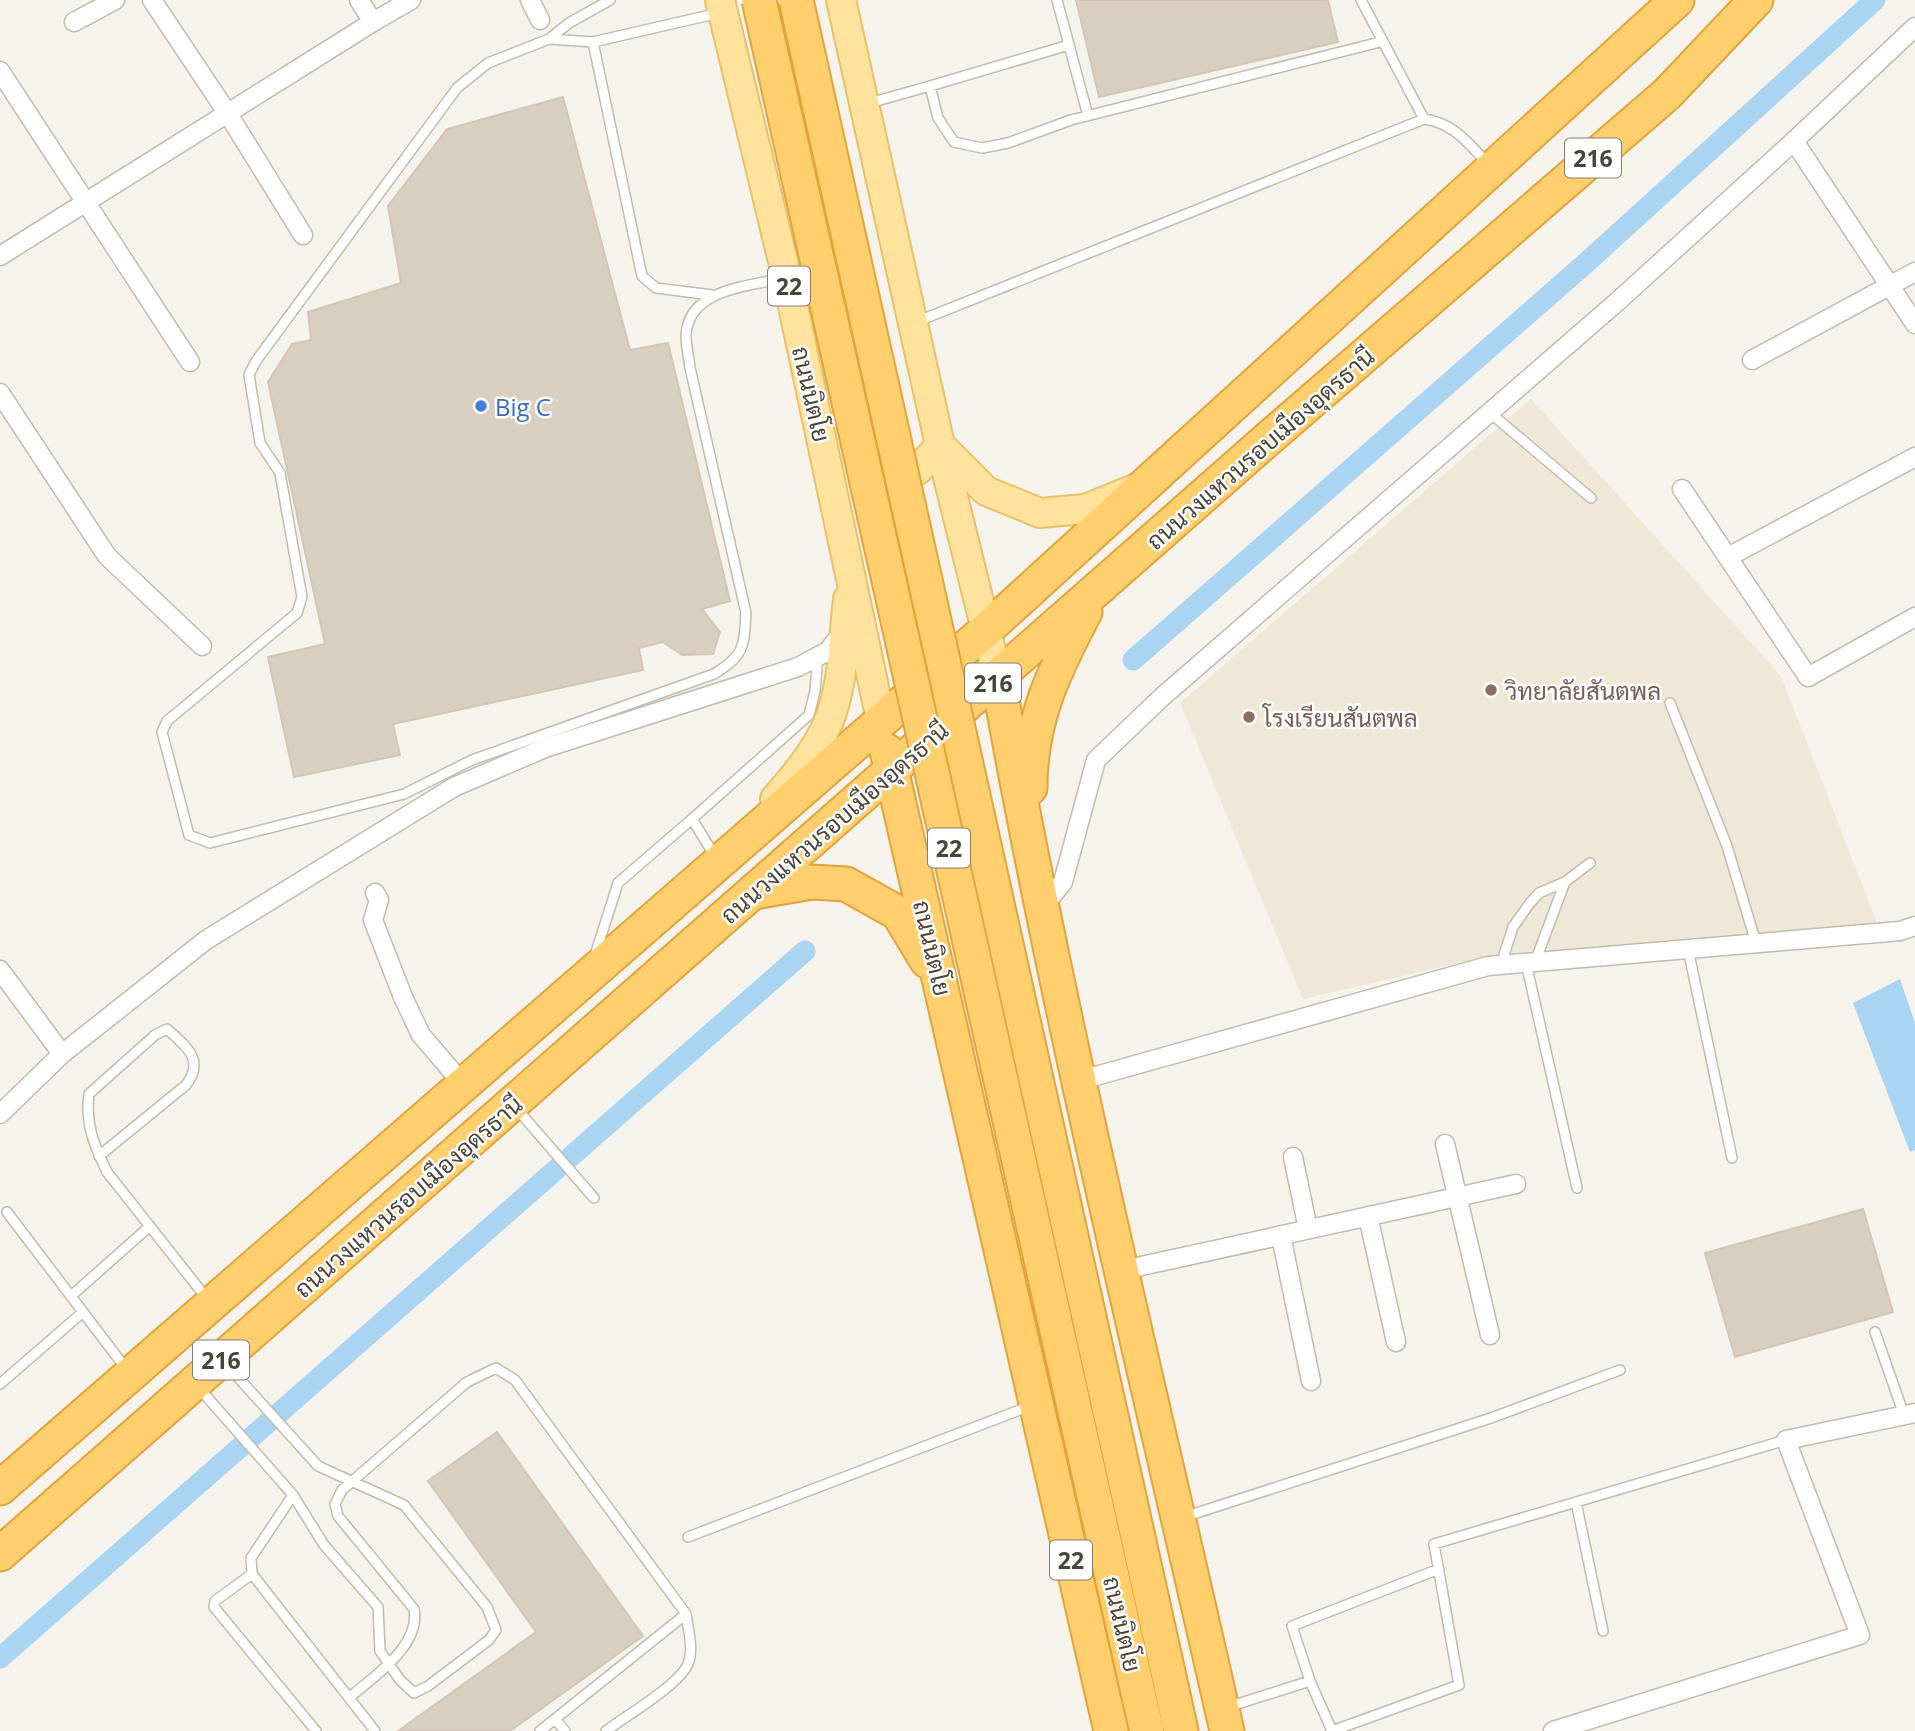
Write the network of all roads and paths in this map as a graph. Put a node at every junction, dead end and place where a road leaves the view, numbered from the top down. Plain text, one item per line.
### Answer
1 (115, 0) edge
2 (152, 0) edge
3 (359, 0) edge
4 (411, 0) edge
5 (530, 0) edge
6 (610, 0) edge
7 (759, 0) edge
8 (796, 0) edge
9 (841, 0) edge
10 (1057, 0) edge
11 (1361, 0) edge
12 (1677, 0) edge
13 (1756, 0) edge
14 (721, 6) edge
15 (540, 20) dead end
16 (74, 22) dead end
17 (373, 22) junction
18 (1915, 27) edge
19 (549, 39) junction
20 (593, 42) junction
21 (1381, 42) junction
22 (1069, 45) junction
23 (0, 71) edge
24 (930, 86) junction
25 (864, 104) junction
26 (228, 114) junction
27 (1088, 116) junction
28 (1424, 119) junction
29 (1794, 141) junction
30 (1492, 168) junction
31 (85, 203) junction
32 (303, 235) dead end
33 (0, 256) edge
34 (1915, 272) edge
35 (787, 278) junction
36 (1889, 285) junction
37 (712, 295) junction
38 (914, 323) junction
39 (1915, 324) edge
40 (1752, 360) dead end
41 (190, 362) dead end
42 (0, 393) edge
43 (1489, 412) junction
44 (940, 445) junction
45 (1915, 457) edge
46 (828, 465) junction
47 (1145, 484) junction
48 (1682, 489) dead end
49 (1591, 498) dead end
50 (1728, 557) junction
51 (851, 574) junction
52 (1094, 596) junction
53 (1915, 617) edge
54 (986, 630) junction
55 (844, 631) junction
56 (202, 646) dead end
57 (818, 656) junction
58 (998, 678) junction
59 (1670, 703) dead end
60 (881, 720) junction
61 (891, 770) junction
62 (692, 819) junction
63 (724, 858) junction
64 (1590, 863) dead end
65 (1031, 864) junction
66 (1565, 882) junction
67 (375, 892) dead end
68 (752, 893) junction
69 (1041, 909) junction
70 (1915, 926) edge
71 (1756, 943) junction
72 (1688, 949) junction
73 (1530, 962) junction
74 (1500, 965) junction
75 (0, 970) edge
76 (939, 974) junction
77 (588, 975) junction
78 (62, 1054) junction
79 (1078, 1081) junction
80 (463, 1084) junction
81 (513, 1103) junction
82 (0, 1114) edge
83 (1445, 1144) dead end
84 (99, 1156) junction
85 (1293, 1157) dead end
86 (1732, 1158) dead end
87 (1516, 1184) dead end
88 (1577, 1188) dead end
89 (1457, 1197) junction
90 (594, 1198) dead end
91 (7, 1212) dead end
92 (1368, 1216) junction
93 (150, 1226) junction
94 (1308, 1229) junction
95 (1281, 1236) junction
96 (1123, 1270) junction
97 (71, 1296) junction
98 (211, 1304) junction
99 (83, 1312) junction
100 (1875, 1332) dead end
101 (1490, 1335) dead end
102 (1396, 1342) dead end
103 (221, 1360) junction
104 (1620, 1370) dead end
105 (130, 1374) junction
106 (1311, 1381) dead end
107 (195, 1382) junction
108 (0, 1384) edge
109 (1035, 1404) junction
110 (1909, 1414) edge
111 (1786, 1440) junction
112 (350, 1480) junction
113 (0, 1488) edge
114 (293, 1494) junction
115 (1576, 1502) junction
116 (1179, 1519) junction
117 (688, 1537) dead end
118 (0, 1554) edge
119 (1439, 1569) junction
120 (252, 1574) junction
121 (686, 1614) junction
122 (1603, 1631) dead end
123 (388, 1663) junction
124 (1310, 1681) junction
125 (349, 1698) junction
126 (555, 1719) junction
127 (1225, 1720) edge
128 (316, 1731) edge
129 (375, 1731) edge
130 (540, 1731) edge
131 (565, 1731) edge
132 (606, 1731) edge
133 (1111, 1731) edge
134 (1147, 1731) edge
135 (1181, 1731) edge
136 (1553, 1731) edge

1 - 16 street
2 - 26 street
3 - 17 street
4 - 17 street
5 - 15 street
6 - 19 lane
7 - 134 highway, ถนนนิตโย / 22, bridge
8 - 135 highway, ถนนนิตโย / 22, bridge
9 - 25 main road
10 - 22 lane
11 - 21 lane
12 - 30 highway, ถนนวงแหวนรอบเมืองอุดรธานี / 216
13 - 52 highway, ถนนวงแหวนรอบเมืองอุดรธานี / 216
14 - 20 lane
14 - 35 main road, ถนนนิตโย / 22
17 - 26 street
18 - 29 street
19 - 20 lane
19 - 37 lane
20 - 37 lane
21 - 27 lane
21 - 28 lane
22 - 24 lane
22 - 27 lane
23 - 31 street
24 - 25 lane
24 - 27 lane
25 - 38 main road
26 - 31 street
26 - 32 street
28 - 30 lane
28 - 38 lane
29 - 36 street
29 - 43 street
30 - 47 highway, ถนนวงแหวนรอบเมืองอุดรธานี / 216
31 - 33 street
31 - 41 street
34 - 36 street
35 - 37 lane
35 - 46 main road, ถนนนิตโย / 22
36 - 39 street
36 - 40 street
38 - 44 main road
42 - 56 street
43 - 49 lane
43 - 69 street
44 - 46 main road
44 - 47 main road
44 - 54 main road
45 - 50 street
46 - 51 main road, ถนนนิตโย / 22
47 - 54 highway, ถนนวงแหวนรอบเมืองอุดรธานี / 216
48 - 50 street
50 - 53 street
51 - 55 main road
51 - 60 main road, ถนนนิตโย / 22
52 - 58 highway, ถนนวงแหวนรอบเมืองอุดรธานี / 216
52 - 65 highway
54 - 58 main road
54 - 60 highway, ถนนวงแหวนรอบเมืองอุดรธานี / 216
55 - 57 street
55 - 63 main road
57 - 62 lane
57 - 78 street
58 - 61 highway, ถนนวงแหวนรอบเมืองอุดรธานี / 216
58 - 65 highway
59 - 71 lane
60 - 61 highway, ถนนนิตโย / 22
60 - 63 highway, ถนนวงแหวนรอบเมืองอุดรธานี / 216
61 - 68 highway, ถนนวงแหวนรอบเมืองอุดรธานี / 216
61 - 76 highway, ถนนนิตโย / 22
62 - 63 lane
62 - 77 lane
63 - 77 highway, ถนนวงแหวนรอบเมืองอุดรธานี / 216
64 - 66 lane
65 - 69 highway
66 - 73 lane
66 - 74 lane
67 - 80 street
68 - 76 highway
68 - 81 highway, ถนนวงแหวนรอบเมืองอุดรธานี / 216
69 - 76 highway
69 - 79 highway
70 - 71 street
71 - 72 street
72 - 73 street
72 - 86 lane
73 - 74 street
73 - 88 lane
74 - 79 street
75 - 78 street
76 - 109 highway, ถนนนิตโย / 22
77 - 80 highway, ถนนวงแหวนรอบเมืองอุดรธานี / 216
78 - 82 street
79 - 96 highway
80 - 98 highway, ถนนวงแหวนรอบเมืองอุดรธานี / 216
81 - 90 lane
81 - 103 highway, ถนนวงแหวนรอบเมืองอุดรธานี / 216
83 - 89 street
84 - 84 lane
84 - 93 lane
85 - 94 street
87 - 89 street
89 - 92 street
89 - 101 street
91 - 97 lane
92 - 94 street
92 - 102 street
93 - 97 lane
93 - 98 lane
94 - 95 street
95 - 96 street
95 - 106 street
96 - 116 highway
97 - 99 lane
98 - 105 highway, ถนนวงแหวนรอบเมืองอุดรธานี / 216
99 - 105 lane
99 - 108 lane
100 - 110 lane
103 - 107 highway, ถนนวงแหวนรอบเมืองอุดรธานี / 216
103 - 112 lane
104 - 116 lane
105 - 113 highway, ถนนวงแหวนรอบเมืองอุดรธานี / 216
107 - 114 lane
107 - 118 highway, ถนนวงแหวนรอบเมืองอุดรธานี / 216
109 - 117 lane
109 - 133 highway, ถนนนิตโย / 22
110 - 111 street
111 - 115 lane
111 - 136 street
112 - 121 lane
112 - 123 lane
112 - 123 lane
114 - 120 lane
114 - 123 lane
115 - 119 lane
115 - 122 lane
116 - 127 highway
119 - 124 lane
119 - 124 lane
120 - 125 lane
120 - 128 lane
121 - 126 lane
121 - 132 lane
123 - 125 lane
124 - 127 lane
125 - 129 lane
126 - 130 lane
126 - 131 lane

